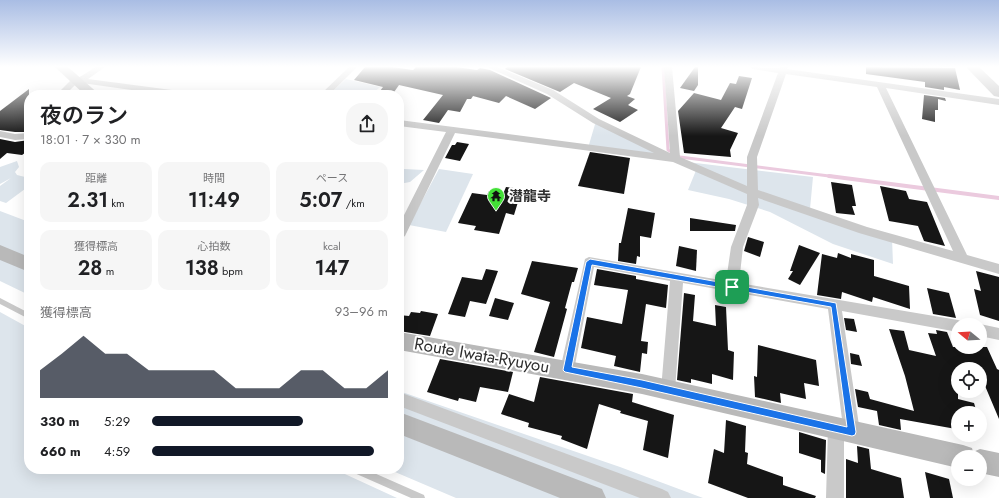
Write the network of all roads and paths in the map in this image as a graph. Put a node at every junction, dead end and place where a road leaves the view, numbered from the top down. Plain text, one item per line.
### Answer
1 (546, 90) edge
2 (670, 90) edge
3 (775, 90) edge
4 (882, 90) edge
5 (917, 90) edge
6 (999, 102) edge
7 (404, 124) edge
8 (452, 130) junction
9 (0, 134) edge
10 (24, 136) edge
11 (675, 159) junction
12 (752, 192) junction
13 (404, 226) edge
14 (0, 252) edge
15 (963, 259) junction
16 (24, 263) edge
17 (999, 269) edge
18 (677, 277) junction
19 (732, 287) junction
20 (0, 301) edge
21 (834, 305) junction
22 (24, 313) edge
23 (951, 325) edge
24 (987, 331) edge
25 (999, 334) edge
26 (404, 342) edge
27 (567, 370) junction
28 (668, 390) junction
29 (404, 401) edge
30 (404, 425) edge
31 (844, 430) junction
32 (951, 454) edge
33 (987, 462) edge
34 (999, 465) edge
35 (367, 474) edge
36 (422, 498) edge
37 (593, 498) edge
38 (662, 498) edge
39 (835, 498) edge

1 - 11 street
2 - 11 street
3 - 12 street
4 - 15 street
5 - 6 street
7 - 8 street
8 - 11 street
8 - 13 street
9 - 10 street
11 - 12 street
12 - 15 street
12 - 19 street
14 - 16 main road
15 - 17 street
18 - 19 street
18 - 27 street
18 - 28 street
19 - 21 street
20 - 22 lane
21 - 23 street
21 - 31 street
24 - 25 street
26 - 27 main road, Route Iwata-Ryuyou
27 - 28 main road, Route Iwata-Ryuyou
28 - 31 main road, Route Iwata-Ryuyou
29 - 38 street
30 - 37 main road
31 - 32 main road, Route Iwata-Ryuyou
31 - 39 street
33 - 34 main road
35 - 36 lane

